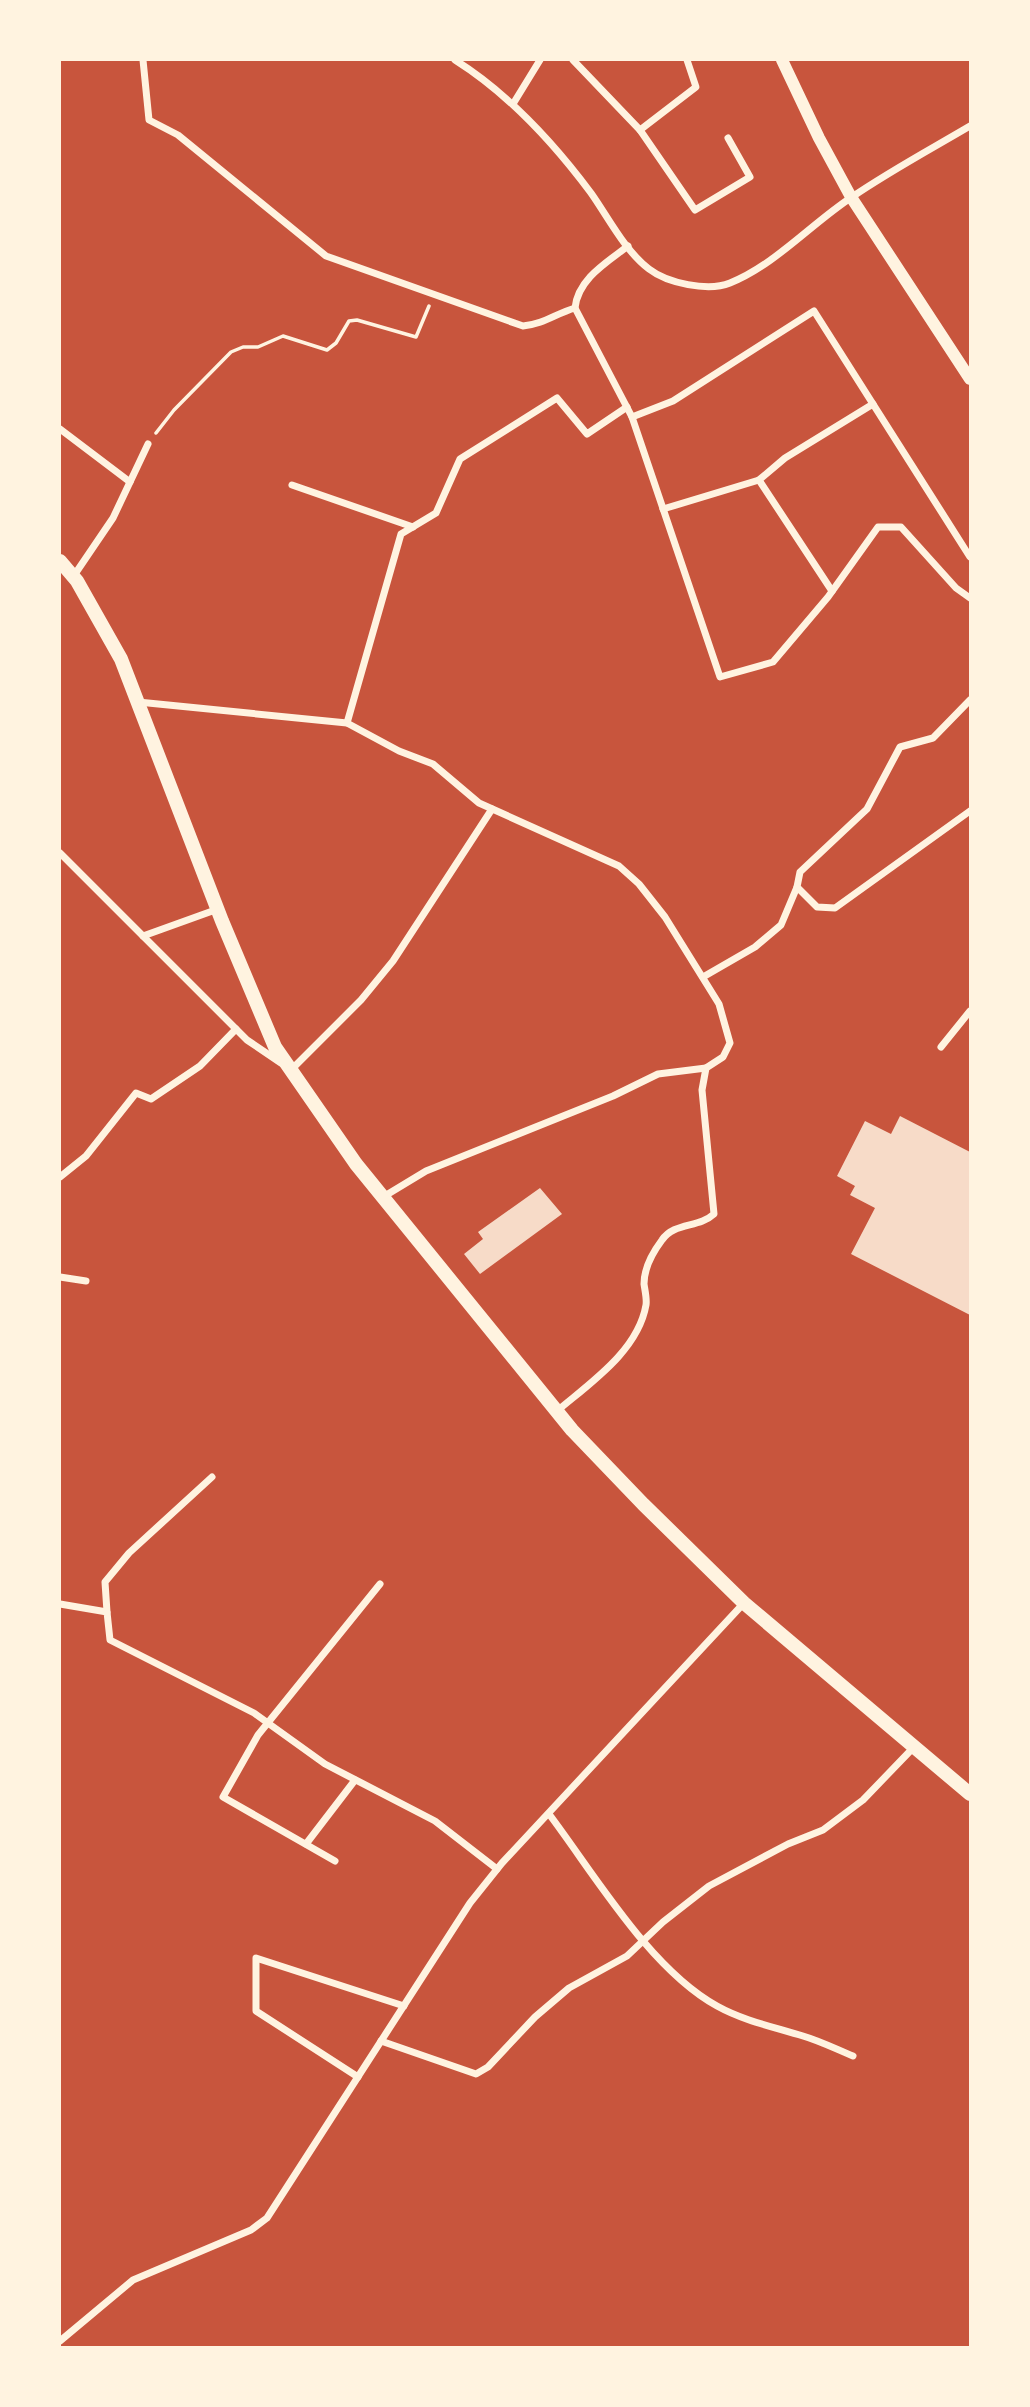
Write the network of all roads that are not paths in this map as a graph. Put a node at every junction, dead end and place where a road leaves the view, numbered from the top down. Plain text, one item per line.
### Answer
1 (143, 60) edge
2 (455, 60) edge
3 (540, 60) edge
4 (573, 60) edge
5 (687, 60) edge
6 (782, 60) edge
7 (513, 104) junction
8 (971, 126) edge
9 (639, 130) junction
10 (728, 138) dead end
11 (851, 197) junction
12 (628, 246) junction
13 (575, 308) junction
14 (971, 379) edge
15 (873, 404) junction
16 (627, 407) junction
17 (632, 417) junction
18 (60, 429) edge
19 (148, 444) road end
20 (759, 480) junction
21 (130, 482) junction
22 (292, 485) dead end
23 (663, 509) junction
24 (413, 527) junction
25 (971, 557) edge
26 (60, 561) edge
27 (73, 577) junction
28 (832, 591) junction
29 (971, 598) edge
30 (971, 700) edge
31 (138, 702) junction
32 (347, 723) junction
33 (492, 809) junction
34 (971, 811) edge
35 (60, 853) edge
36 (797, 887) junction
37 (218, 909) junction
38 (144, 936) junction
39 (703, 977) junction
40 (971, 1011) edge
41 (236, 1029) junction
42 (941, 1047) dead end
43 (706, 1068) junction
44 (292, 1070) junction
45 (60, 1177) edge
46 (383, 1198) junction
47 (60, 1277) edge
48 (86, 1281) dead end
49 (557, 1411) junction
50 (212, 1477) dead end
51 (380, 1584) dead end
52 (744, 1602) junction
53 (60, 1604) edge
54 (107, 1612) junction
55 (268, 1723) junction
56 (914, 1747) junction
57 (355, 1780) junction
58 (971, 1794) edge
59 (549, 1814) junction
60 (306, 1844) junction
61 (335, 1861) dead end
62 (497, 1869) junction
63 (642, 1942) junction
64 (404, 2006) junction
65 (381, 2041) junction
66 (853, 2056) dead end
67 (358, 2077) junction
68 (60, 2341) edge

1 - 13 street
2 - 7 street
3 - 7 street
4 - 9 street
5 - 9 street
6 - 11 street
7 - 12 street
8 - 11 street
9 - 10 street
11 - 12 street
11 - 14 street
12 - 13 street
13 - 16 street
15 - 17 street
15 - 20 street
15 - 25 street
16 - 17 street
16 - 24 street
17 - 23 street
18 - 21 street
19 - 21 street
20 - 23 street
20 - 28 street
21 - 27 street
22 - 24 street
23 - 28 street
24 - 32 street
26 - 27 main road
27 - 31 main road
28 - 29 street
30 - 36 street
31 - 32 street
31 - 37 main road
32 - 33 street
33 - 39 street
33 - 44 street
34 - 36 street
35 - 38 street
36 - 39 street
37 - 38 street
37 - 44 main road
38 - 41 street
39 - 43 street
40 - 42 street
41 - 44 street
41 - 45 street
43 - 46 street
43 - 49 street
44 - 46 main road
46 - 49 main road
47 - 48 street
49 - 52 main road
50 - 54 street
51 - 55 street
52 - 56 main road
52 - 59 street
53 - 54 street
54 - 55 street
55 - 57 street
55 - 60 street
56 - 58 main road
56 - 63 street
57 - 60 street
57 - 62 street
59 - 62 street
59 - 63 street
60 - 61 street
62 - 64 street
63 - 65 street
63 - 66 street
64 - 65 street
64 - 67 street
65 - 67 street
67 - 68 street

